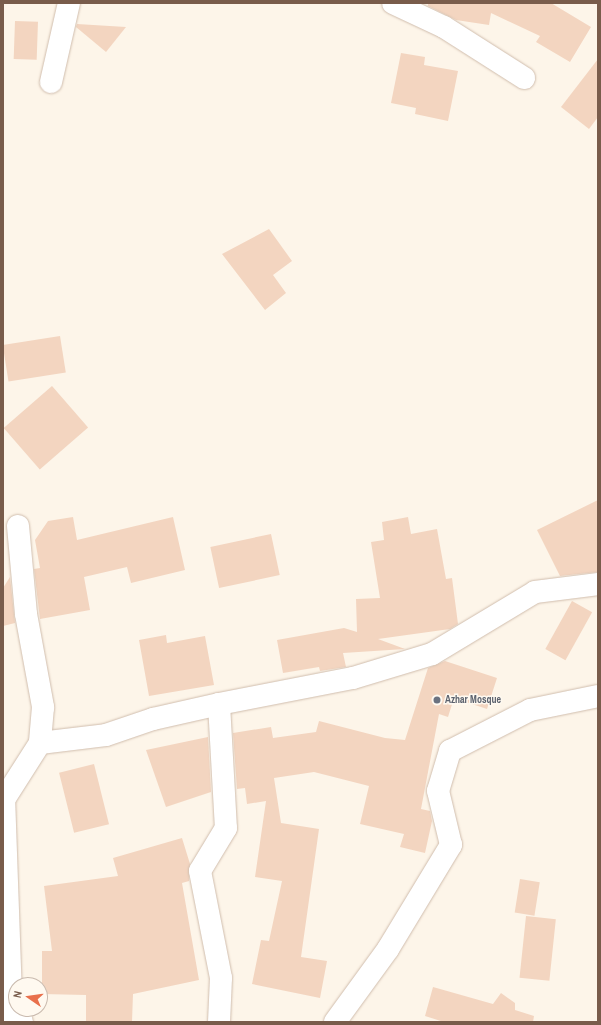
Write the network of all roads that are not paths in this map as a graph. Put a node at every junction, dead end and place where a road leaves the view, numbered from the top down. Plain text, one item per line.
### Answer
1 (69, 3) edge
2 (393, 3) edge
3 (524, 78) dead end
4 (52, 82) dead end
5 (18, 526) dead end
6 (598, 584) edge
7 (598, 696) edge
8 (219, 704) junction
9 (40, 743) junction
10 (4, 800) edge
11 (11, 977) edge
12 (219, 1022) edge
13 (335, 1022) edge

1 - 4 street
2 - 3 street
5 - 9 street
6 - 8 street
7 - 13 street
8 - 9 street
8 - 12 street
9 - 10 street
10 - 11 street

